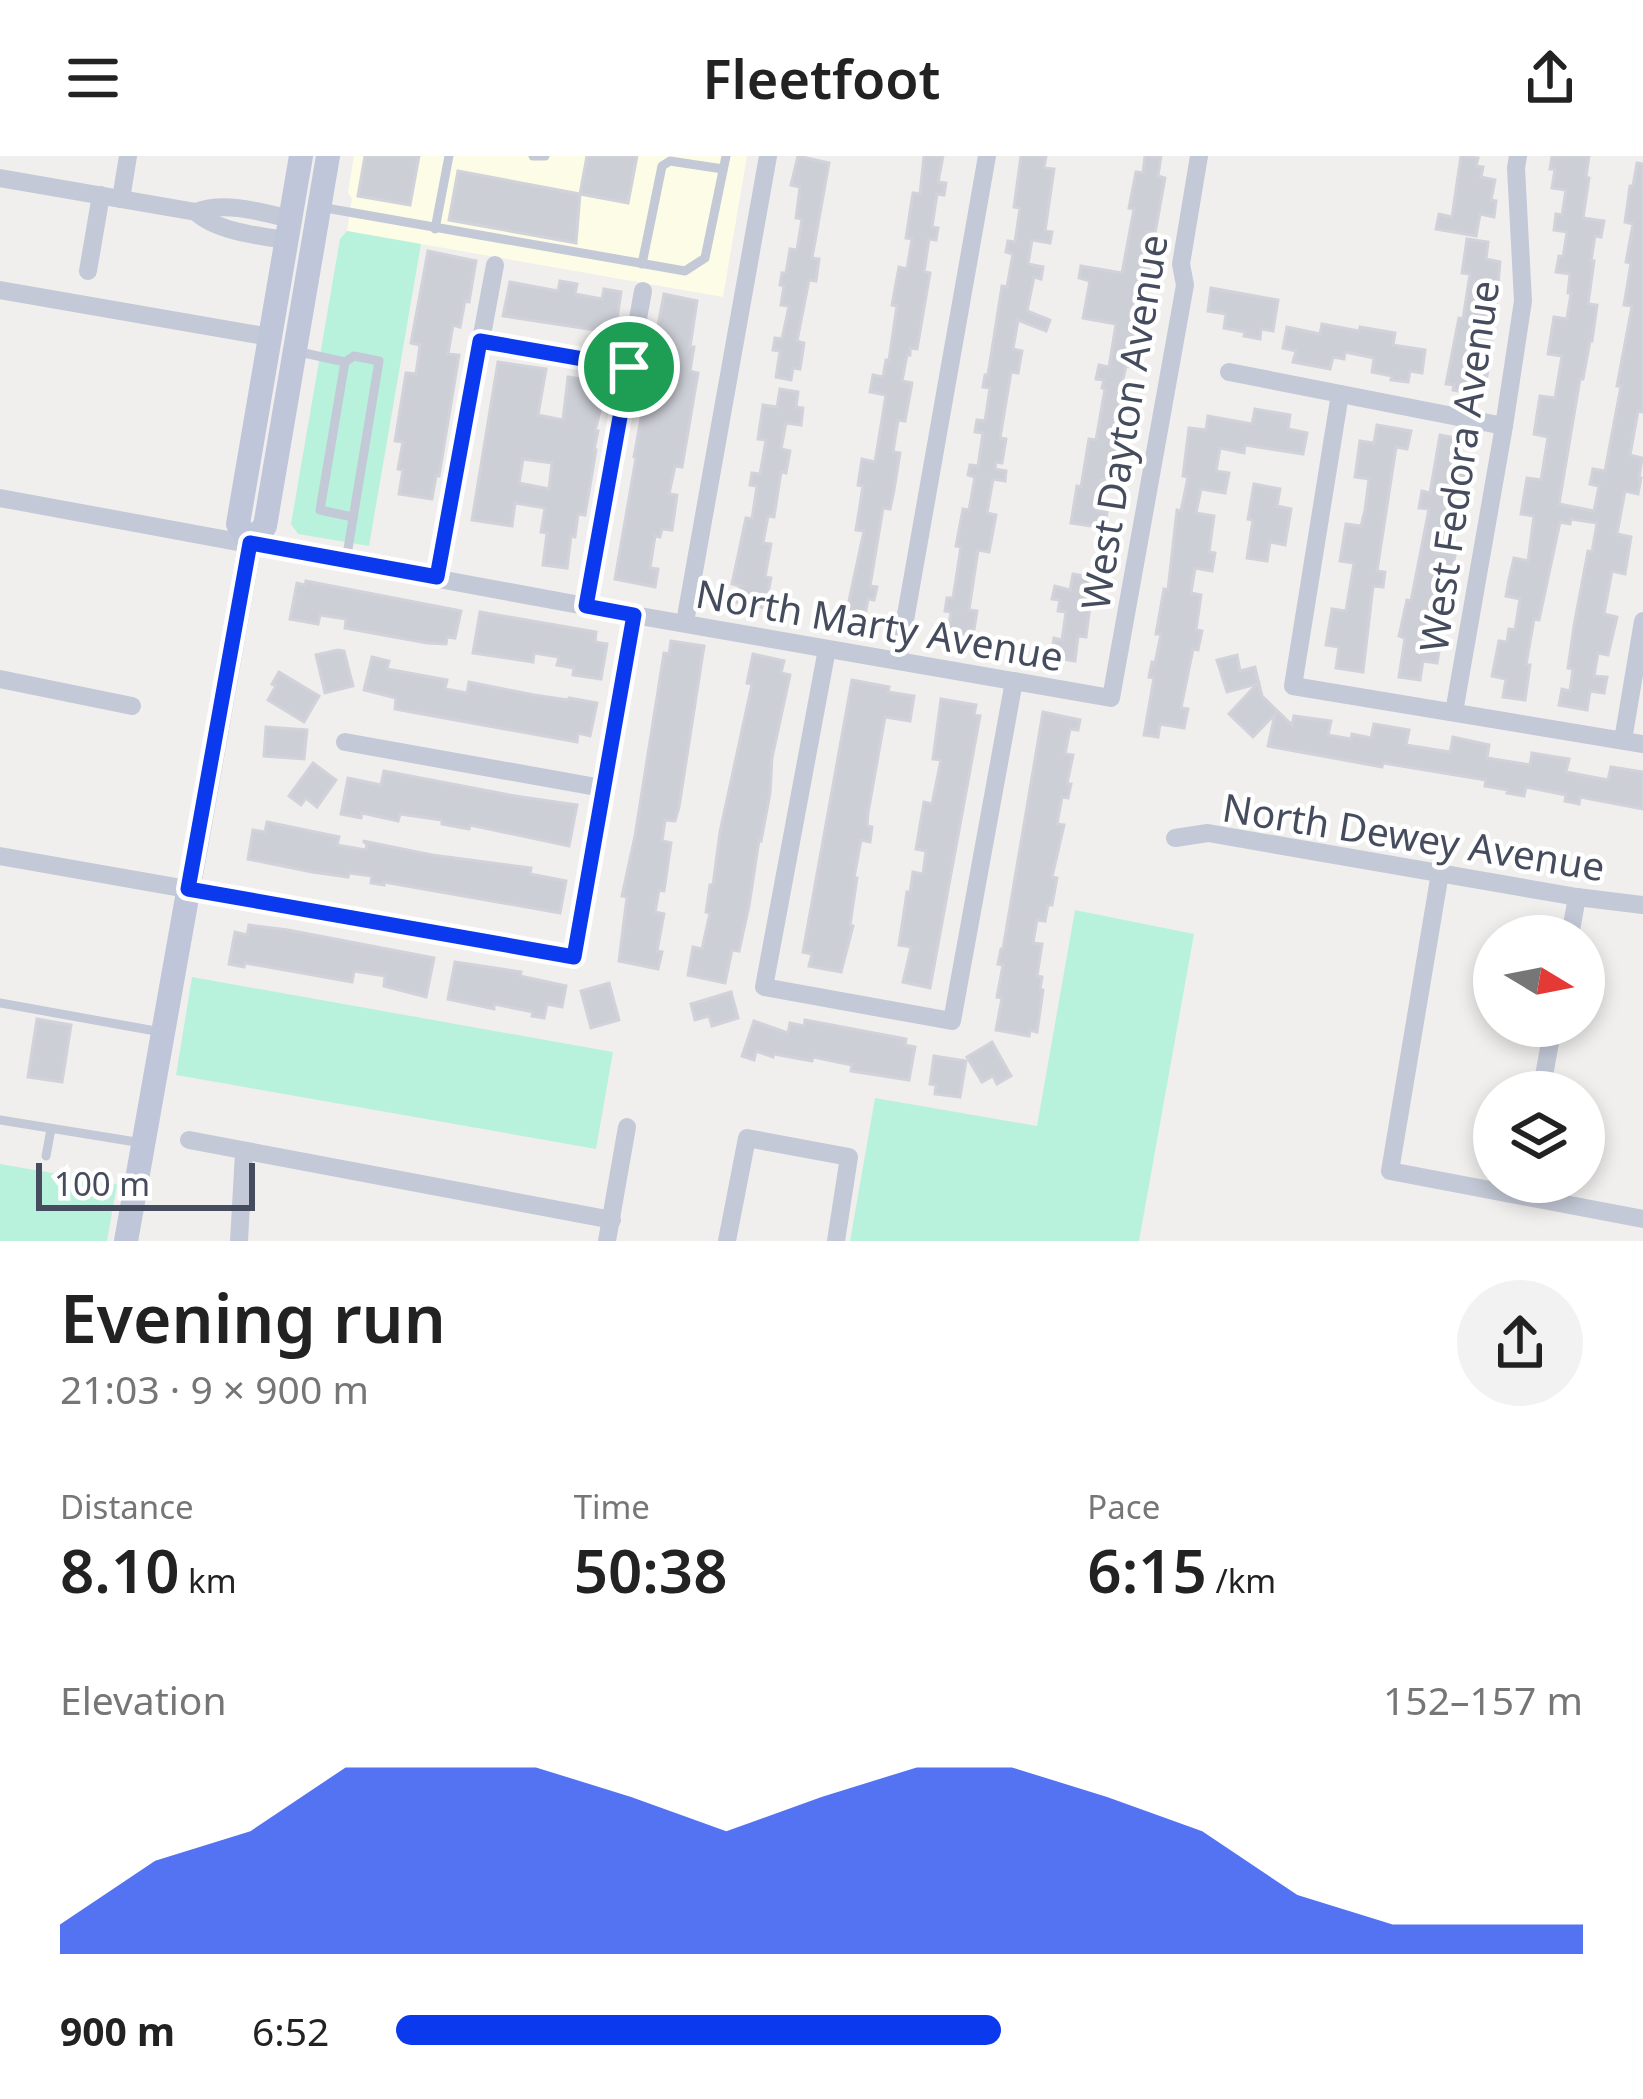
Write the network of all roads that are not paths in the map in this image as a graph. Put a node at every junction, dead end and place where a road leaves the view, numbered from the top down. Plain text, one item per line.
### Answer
1 (128, 156) edge
2 (301, 156) edge
3 (314, 156) edge
4 (328, 156) edge
5 (449, 156) edge
6 (533, 156) edge
7 (545, 156) edge
8 (726, 156) edge
9 (768, 156) edge
10 (987, 156) edge
11 (1199, 156) edge
12 (1518, 156) edge
13 (723, 169) junction
14 (0, 178) edge
15 (111, 197) junction
16 (319, 207) junction
17 (435, 229) junction
18 (288, 230) junction
19 (642, 264) junction
20 (495, 265) dead end
21 (88, 271) dead end
22 (0, 290) edge
23 (643, 291) dead end
24 (270, 338) junction
25 (480, 341) junction
26 (295, 351) junction
27 (345, 362) junction
28 (629, 367) junction
29 (1229, 372) dead end
30 (1340, 394) junction
31 (1504, 426) junction
32 (0, 498) edge
33 (353, 517) junction
34 (250, 543) junction
35 (346, 560) junction
36 (437, 577) junction
37 (586, 606) junction
38 (634, 615) junction
39 (1643, 621) edge
40 (685, 622) junction
41 (827, 649) junction
42 (898, 660) junction
43 (0, 679) edge
44 (1014, 680) junction
45 (1111, 698) joint
46 (132, 706) dead end
47 (1454, 712) junction
48 (345, 742) dead end
49 (1633, 742) edge
50 (602, 788) junction
51 (1175, 838) dead end
52 (0, 856) edge
53 (1440, 873) junction
54 (188, 889) junction
55 (1577, 897) junction
56 (1643, 905) edge
57 (1574, 915) edge
58 (0, 1003) edge
59 (161, 1032) junction
60 (0, 1120) edge
61 (627, 1127) dead end
62 (51, 1129) junction
63 (189, 1140) dead end
64 (142, 1143) junction
65 (244, 1153) junction
66 (46, 1156) dead end
67 (1473, 1182) edge
68 (1579, 1203) edge
69 (1643, 1219) edge
70 (612, 1220) junction
71 (126, 1241) edge
72 (239, 1241) edge
73 (607, 1241) edge
74 (728, 1241) edge
75 (836, 1241) edge

1 - 15 street
2 - 18 street
3 - 16 street
4 - 16 street
5 - 17 lane
6 - 7 lane
8 - 13 lane
9 - 40 street
10 - 42 street
11 - 45 street, West Dayton Avenue
12 - 31 street, West Fedora Avenue
13 - 19 lane
13 - 19 lane
14 - 15 street
15 - 18 street
15 - 21 street
16 - 17 lane
16 - 26 street
17 - 19 lane
18 - 24 street
20 - 25 street
22 - 24 street
23 - 28 street
24 - 34 street
25 - 28 street
25 - 36 street
26 - 27 lane
26 - 34 street
27 - 33 lane
27 - 33 lane
28 - 37 street
29 - 30 street
30 - 31 street
30 - 47 street
31 - 47 street, West Fedora Avenue
32 - 34 street, North Marty Avenue
33 - 35 lane
34 - 35 street, North Marty Avenue
34 - 54 street
35 - 36 street, North Marty Avenue
36 - 37 street, North Marty Avenue
37 - 38 street, North Marty Avenue
38 - 40 street, North Marty Avenue
38 - 50 street
39 - 49 street
40 - 41 street, North Marty Avenue
41 - 42 street, North Marty Avenue
41 - 44 street
42 - 44 street, North Marty Avenue
43 - 46 street
44 - 45 street, North Marty Avenue
47 - 49 street
48 - 50 street
50 - 54 street
51 - 53 street, North Dewey Avenue
52 - 54 street
53 - 55 street, North Dewey Avenue
53 - 67 street
54 - 59 street
55 - 56 street, North Dewey Avenue
55 - 57 street
58 - 59 lane
59 - 64 street
60 - 62 lane
61 - 70 street
62 - 64 lane
62 - 66 lane
63 - 65 street
64 - 71 street
65 - 70 street
65 - 72 street
68 - 69 street
70 - 73 street
74 - 75 street

